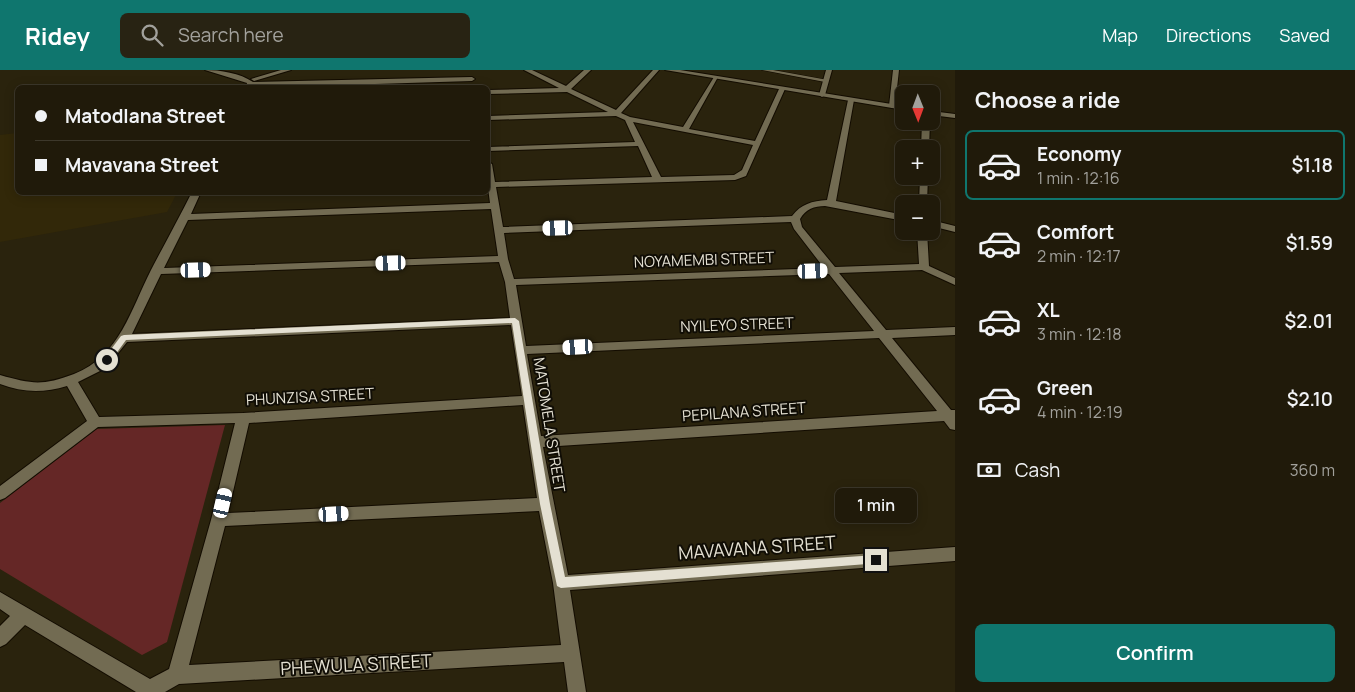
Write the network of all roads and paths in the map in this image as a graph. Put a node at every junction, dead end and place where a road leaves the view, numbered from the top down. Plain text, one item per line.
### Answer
1 (208, 70) edge
2 (288, 70) edge
3 (472, 70) edge
4 (527, 70) edge
5 (588, 70) edge
6 (656, 70) edge
7 (668, 70) edge
8 (764, 70) edge
9 (828, 70) edge
10 (896, 70) edge
11 (225, 71) edge
12 (692, 72) edge
13 (716, 78) junction
14 (472, 79) junction
15 (825, 80) junction
16 (249, 84) edge
17 (473, 85) edge
18 (782, 89) junction
19 (566, 90) junction
20 (490, 92) edge
21 (822, 95) junction
22 (851, 100) junction
23 (892, 106) junction
24 (895, 106) edge
25 (616, 114) junction
26 (940, 114) edge
27 (955, 116) edge
28 (490, 118) edge
29 (628, 119) junction
30 (684, 131) junction
31 (639, 144) junction
32 (758, 144) junction
33 (490, 149) edge
34 (490, 178) edge
35 (658, 180) junction
36 (491, 185) junction
37 (195, 195) edge
38 (831, 203) junction
39 (494, 206) junction
40 (895, 216) edge
41 (185, 217) junction
42 (795, 219) junction
43 (940, 225) edge
44 (955, 229) edge
45 (499, 230) junction
46 (922, 240) edge
47 (503, 259) junction
48 (924, 267) junction
49 (832, 270) junction
50 (156, 271) junction
51 (510, 282) junction
52 (955, 282) edge
53 (515, 321) junction
54 (955, 331) edge
55 (883, 335) junction
56 (124, 338) junction
57 (520, 350) junction
58 (1, 381) edge
59 (71, 381) junction
60 (527, 400) junction
61 (243, 418) junction
62 (953, 419) edge
63 (95, 422) junction
64 (535, 442) junction
65 (0, 494) edge
66 (545, 504) junction
67 (219, 520) junction
68 (955, 554) edge
69 (561, 583) junction
70 (0, 600) edge
71 (23, 615) junction
72 (0, 638) edge
73 (570, 653) junction
74 (160, 686) edge
75 (577, 692) edge

1 - 11 street
2 - 16 street
3 - 14 street
4 - 19 street
5 - 19 street
6 - 25 street
7 - 12 street
8 - 15 lane
9 - 15 street
10 - 23 street
11 - 16 street
12 - 13 street
13 - 18 street
13 - 30 street
14 - 16 street
14 - 17 street
15 - 21 street
18 - 21 street
18 - 32 street
19 - 20 street
19 - 25 street
21 - 22 street
22 - 23 street
22 - 38 street
23 - 24 street
25 - 28 street
25 - 29 street
26 - 27 street
29 - 30 street
29 - 31 street
30 - 32 street
31 - 33 street
31 - 35 street
32 - 35 street
34 - 36 street, MATOMELA STREET
35 - 36 street
36 - 39 street, MATOMELA STREET
37 - 41 street
38 - 40 street
38 - 42 street
39 - 41 street
39 - 45 street, MATOMELA STREET
41 - 50 street
42 - 45 street
42 - 49 street
43 - 44 street
45 - 47 street, MATOMELA STREET
46 - 48 street
47 - 50 street
47 - 51 street, MATOMELA STREET
48 - 49 street, NOYAMEMBI STREET
48 - 52 street
49 - 51 street, NOYAMEMBI STREET
49 - 55 street
50 - 56 street
51 - 53 street, MATOMELA STREET
53 - 56 street
53 - 57 street, MATOMELA STREET
54 - 55 street, NYILEYO STREET
55 - 57 street, NYILEYO STREET
55 - 62 street
56 - 59 street
57 - 60 street, MATOMELA STREET
58 - 59 street
59 - 63 street
60 - 61 street, PHUNZISA STREET
60 - 64 street, MATOMELA STREET
61 - 63 street, PHUNZISA STREET
61 - 67 street
62 - 64 street, PEPILANA STREET
63 - 65 street
64 - 66 street, MATOMELA STREET
66 - 67 street
66 - 69 street, MATOMELA STREET
67 - 74 street
68 - 69 street, MAVAVANA STREET
69 - 73 street, MATOMELA STREET
70 - 71 street
71 - 72 street
71 - 74 street
73 - 74 street, PHEWULA STREET
73 - 75 street, MATOMELA STREET

